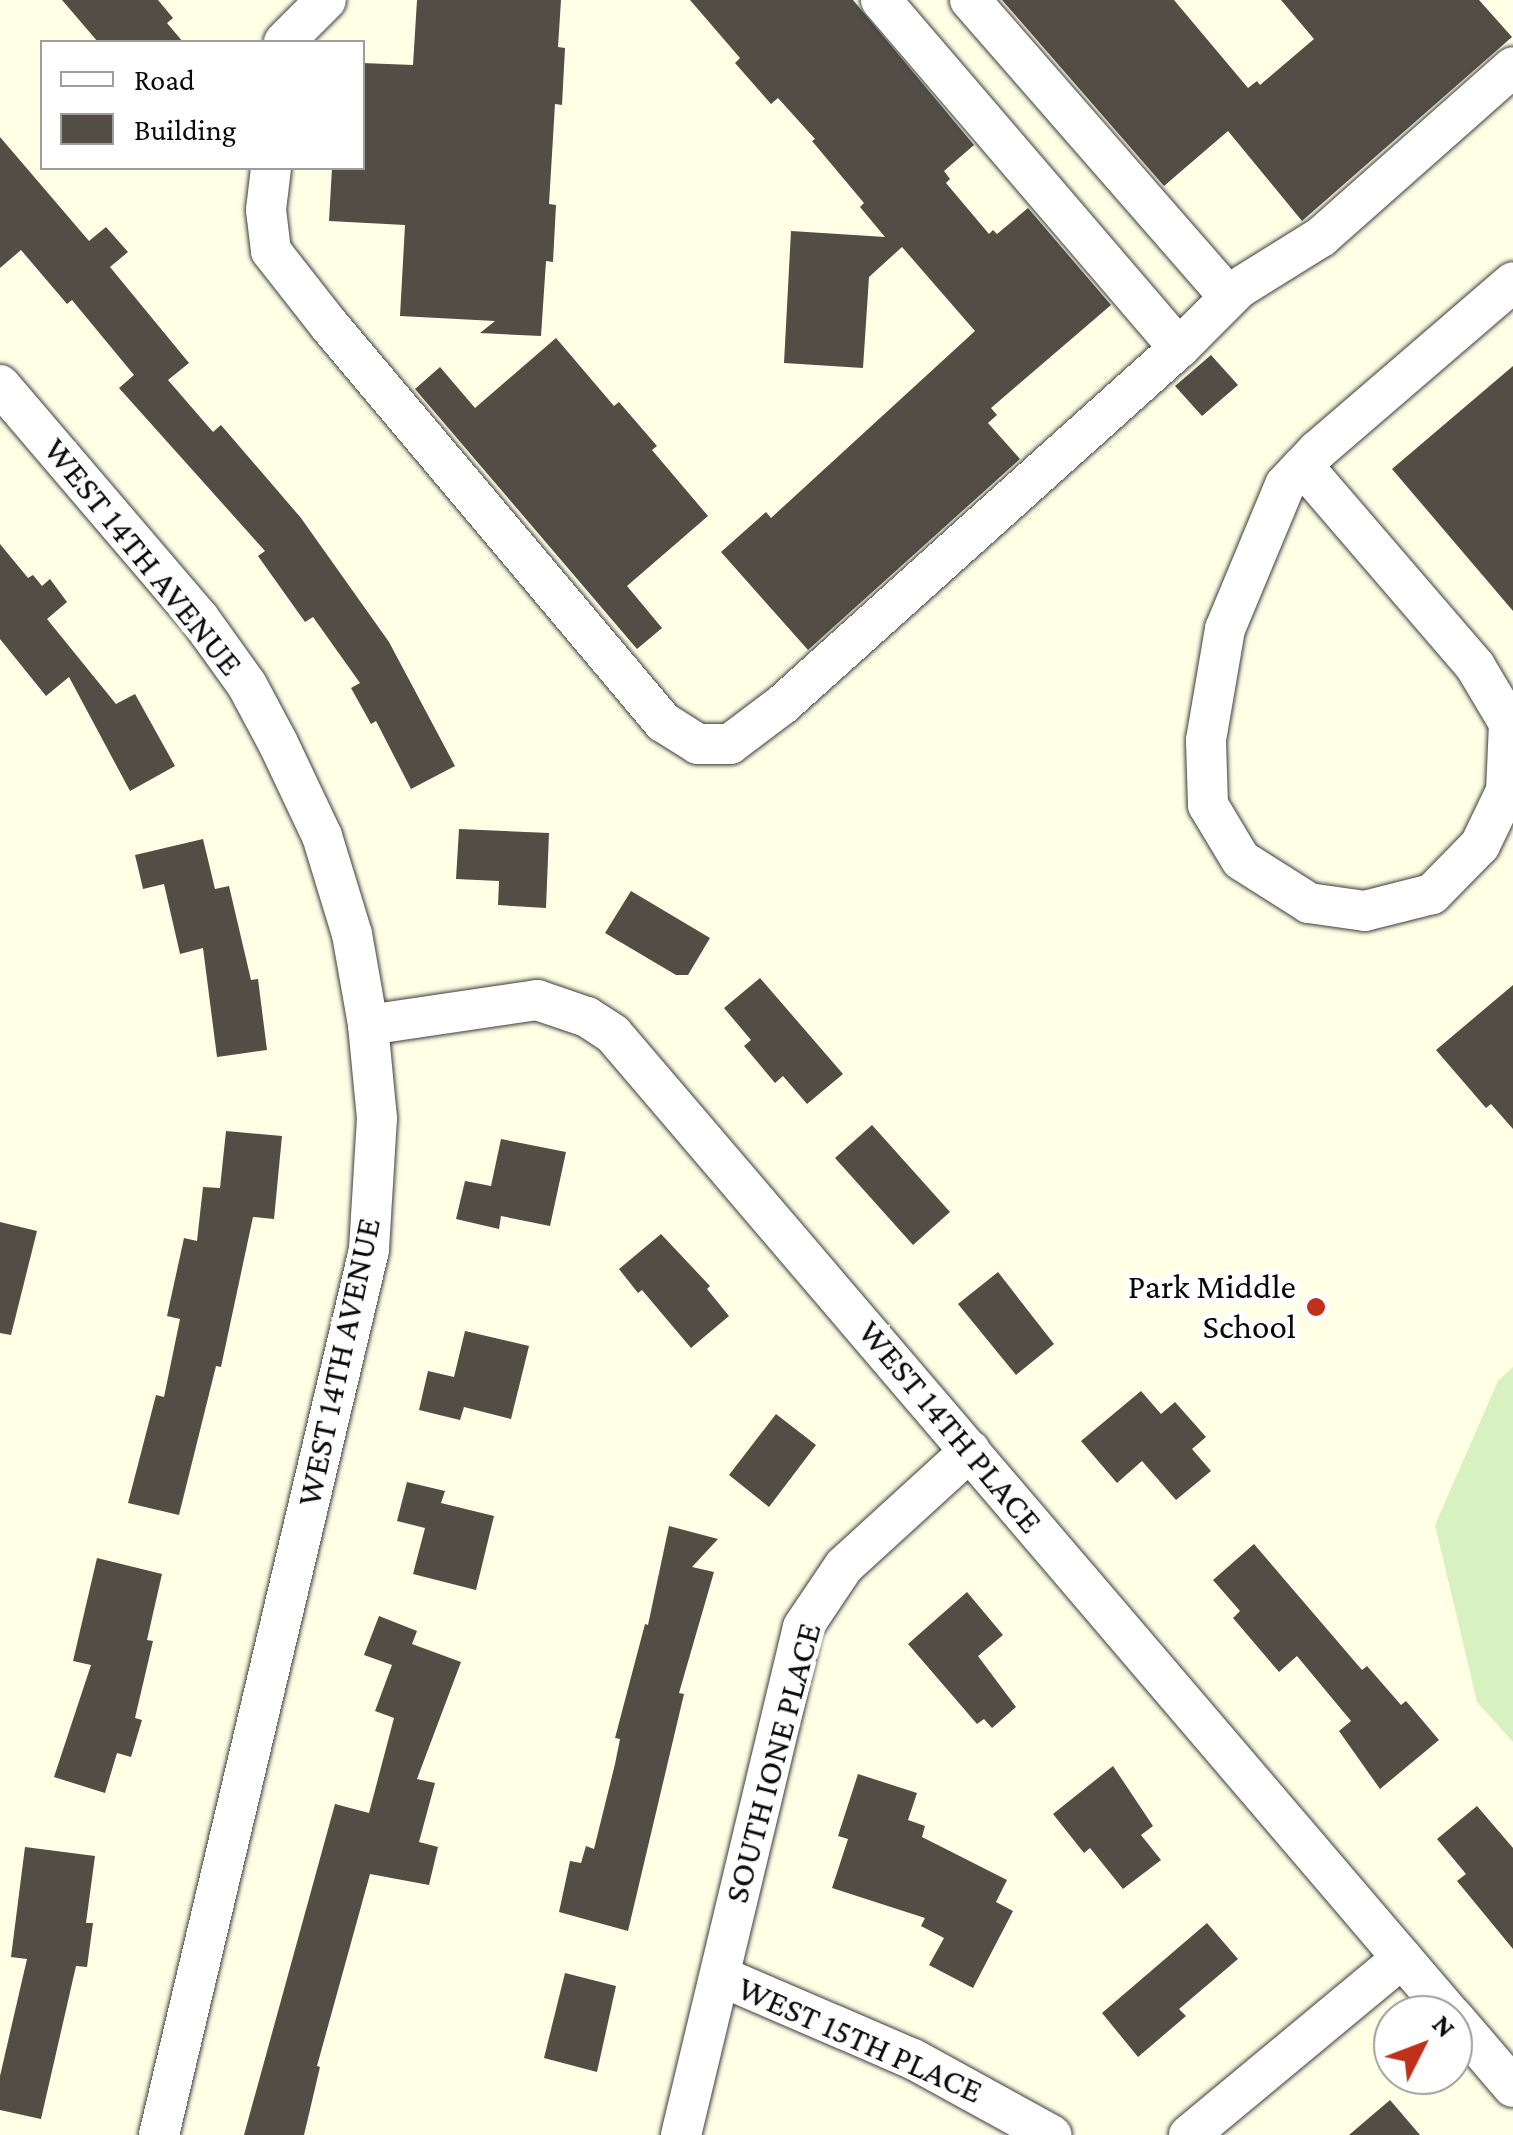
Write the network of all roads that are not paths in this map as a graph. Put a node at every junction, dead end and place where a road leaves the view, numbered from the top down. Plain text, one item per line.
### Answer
1 (881, 0) edge
2 (970, 0) edge
3 (318, 2) edge
4 (286, 40) edge
5 (1513, 67) edge
6 (271, 170) edge
7 (1513, 282) edge
8 (1229, 297) junction
9 (1180, 348) junction
10 (0, 385) edge
11 (1302, 466) junction
12 (368, 1025) junction
13 (970, 1451) junction
14 (1402, 1958) junction
15 (720, 1976) junction
16 (1434, 1995) edge
17 (1473, 2040) edge
18 (1513, 2087) edge
19 (159, 2135) edge
20 (680, 2135) edge
21 (1052, 2135) edge
22 (1189, 2135) edge

1 - 9 street
2 - 8 street
3 - 4 street
5 - 8 street
6 - 9 street
7 - 11 street
8 - 9 street
10 - 12 street, WEST 14TH AVENUE
11 - 11 street
12 - 13 street, WEST 14TH PLACE
12 - 19 street, WEST 14TH AVENUE
13 - 14 street, WEST 14TH PLACE
13 - 15 street, SOUTH IONE PLACE
14 - 16 street, WEST 14TH PLACE
14 - 22 street
15 - 20 street, SOUTH IONE PLACE
15 - 21 street, WEST 15TH PLACE
17 - 18 street, WEST 14TH PLACE

